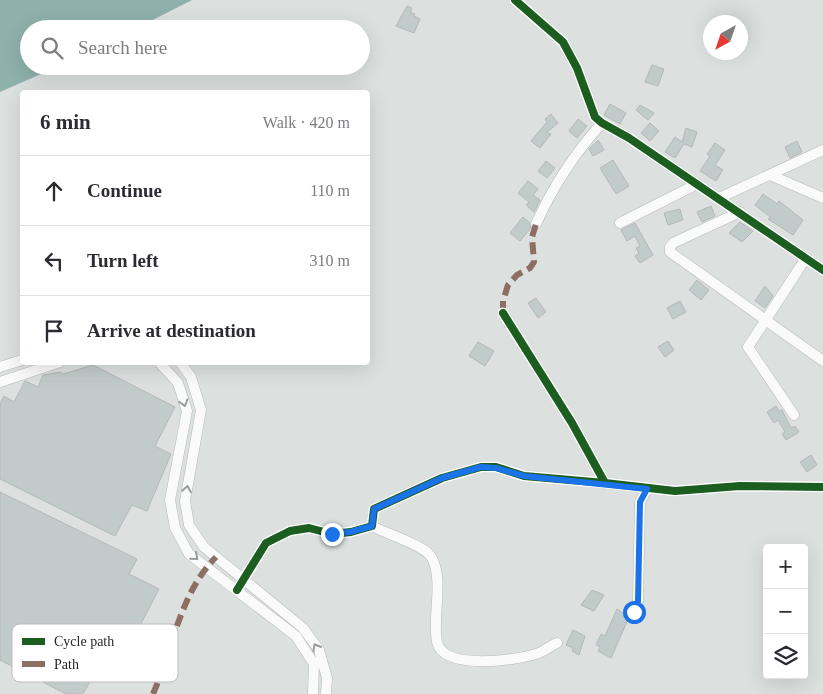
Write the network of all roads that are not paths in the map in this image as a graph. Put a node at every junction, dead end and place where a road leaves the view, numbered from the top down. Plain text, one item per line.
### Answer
1 (515, 0) edge
2 (602, 124) junction
3 (823, 150) edge
4 (770, 175) junction
5 (697, 184) junction
6 (719, 198) junction
7 (823, 198) edge
8 (740, 212) junction
9 (620, 223) dead end
10 (536, 224) dead end
11 (806, 258) junction
12 (823, 270) edge
13 (503, 313) dead end
14 (764, 321) junction
15 (20, 361) edge
16 (823, 362) edge
17 (51, 365) edge
18 (162, 365) edge
19 (182, 365) edge
20 (0, 367) edge
21 (0, 382) edge
22 (794, 415) dead end
23 (605, 483) junction
24 (823, 487) edge
25 (647, 489) junction
26 (372, 526) junction
27 (243, 579) junction
28 (237, 590) junction
29 (634, 612) dead end
30 (556, 643) dead end
31 (313, 694) edge
32 (326, 694) edge

1 - 2 street
2 - 5 street
2 - 10 street
3 - 4 street
4 - 6 street
4 - 7 street
5 - 6 street
5 - 9 street
6 - 8 street
8 - 11 street
8 - 14 street
11 - 12 street
11 - 14 street
13 - 23 street
14 - 16 street
14 - 22 street
15 - 20 street
17 - 21 street
18 -> 28 street
27 -> 19 street
23 - 25 street
23 - 26 street
24 - 25 street
25 - 29 street
26 - 27 street
26 - 30 street
27 - 28 street
32 -> 27 street
28 - 31 street

